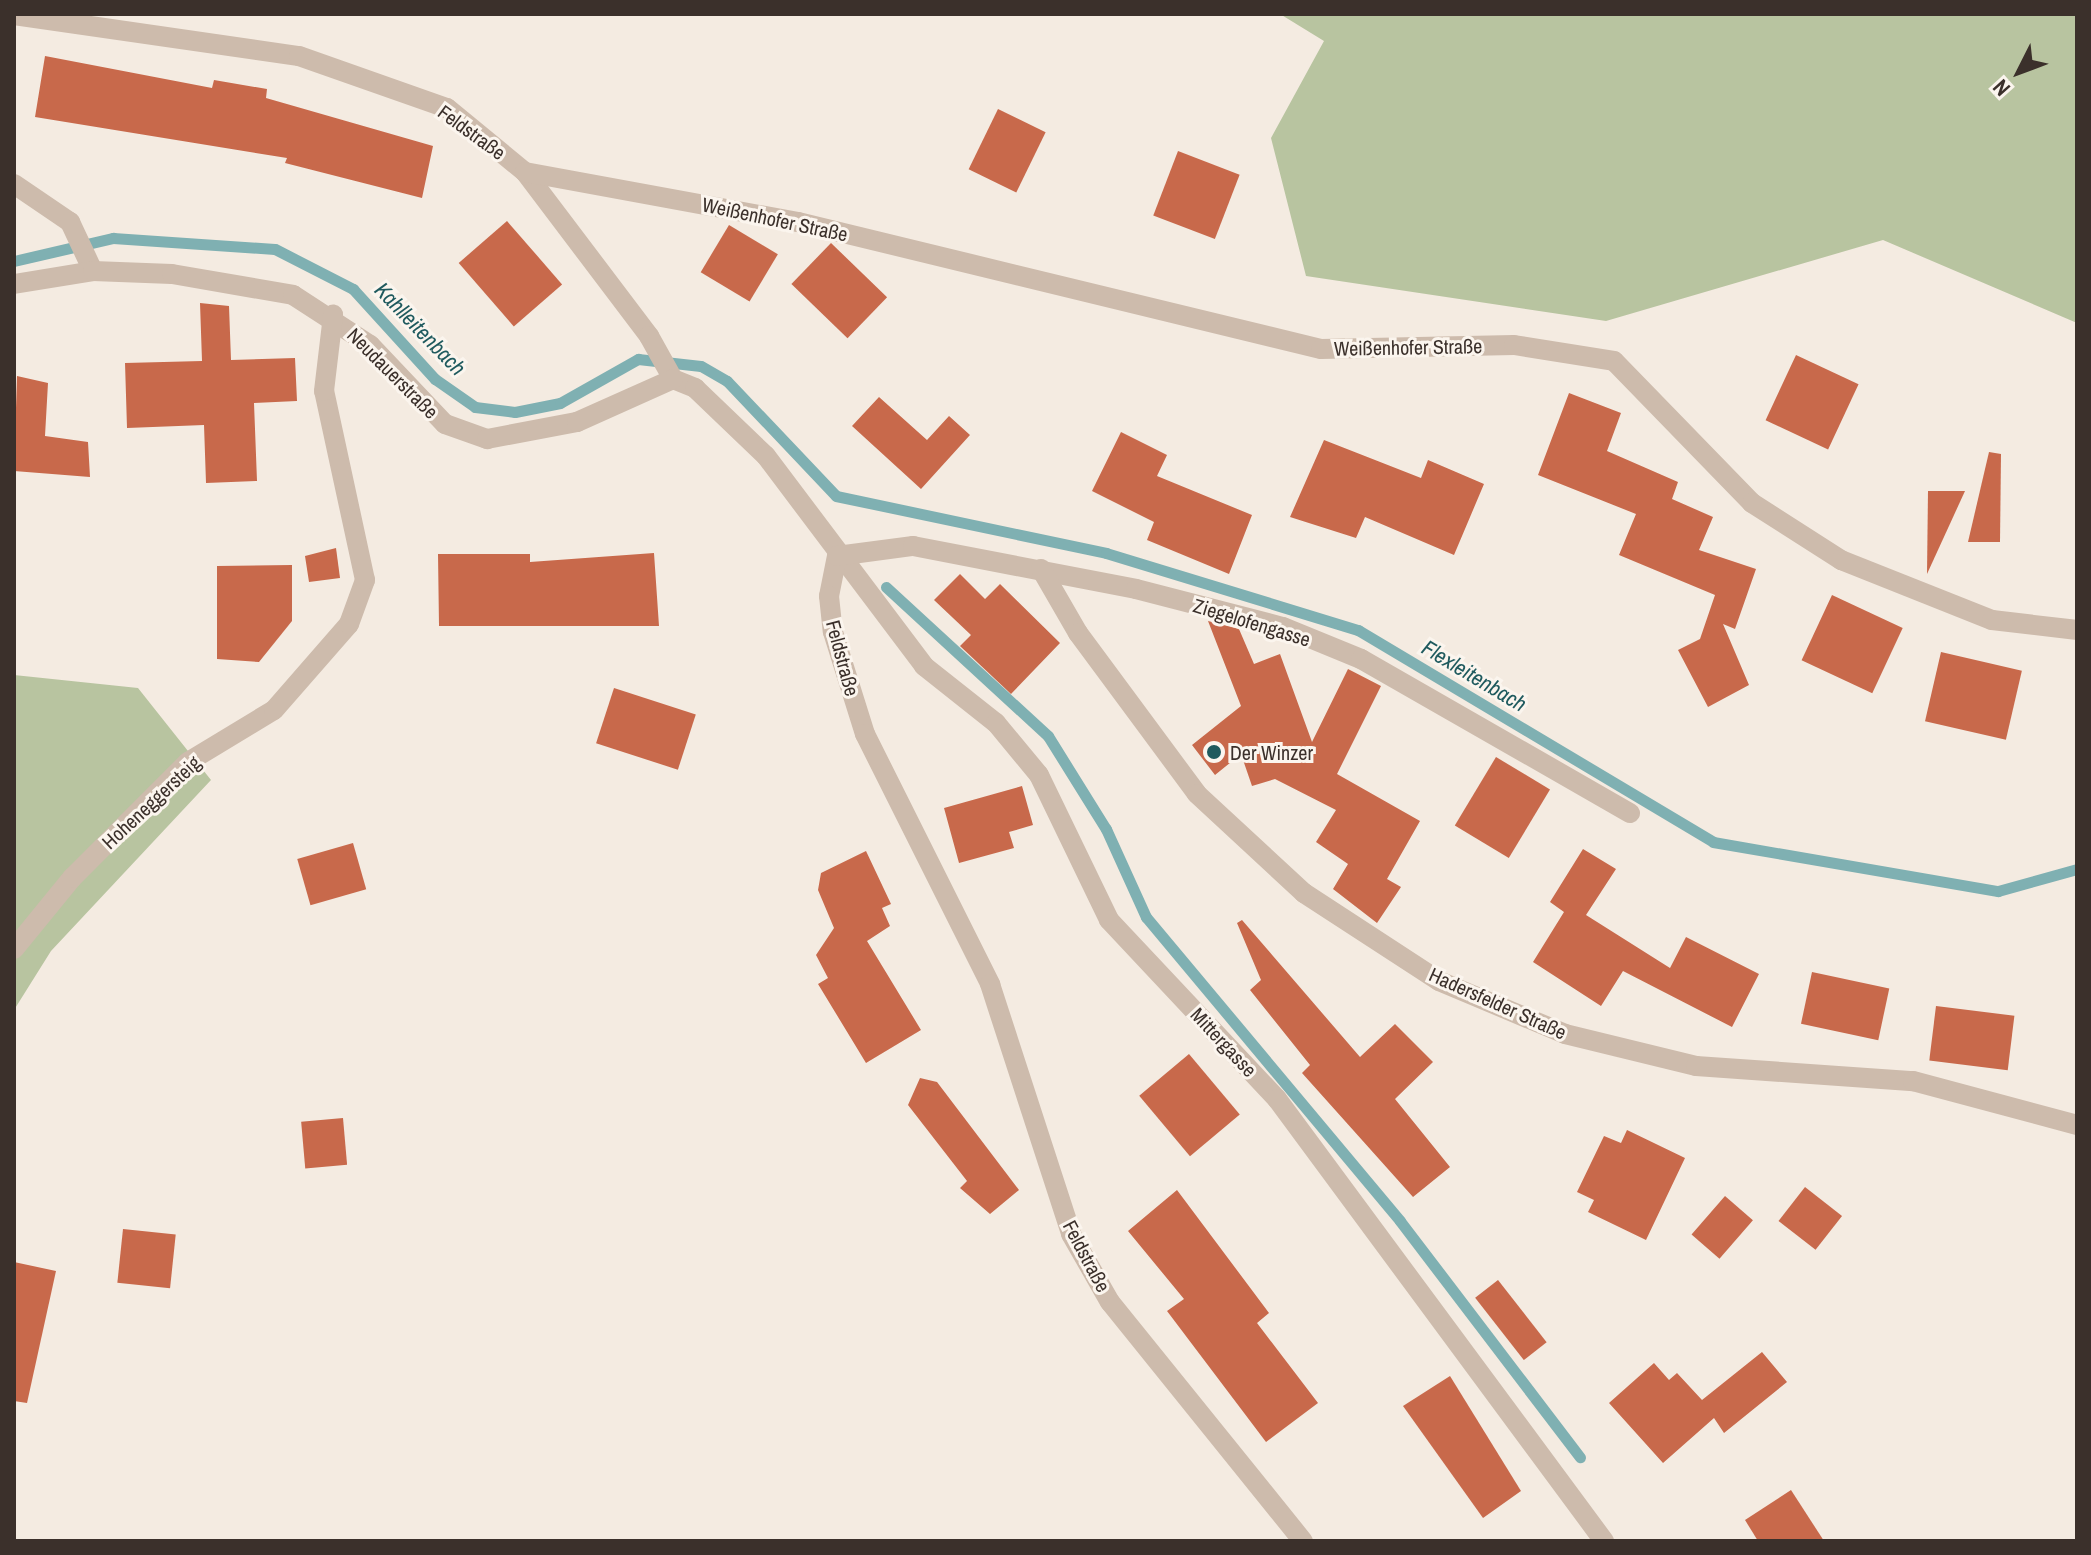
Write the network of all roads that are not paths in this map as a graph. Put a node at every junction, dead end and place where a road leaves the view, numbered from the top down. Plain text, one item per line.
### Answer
1 (14, 15) edge
2 (525, 172) junction
3 (14, 184) edge
4 (92, 264) junction
5 (14, 284) edge
6 (333, 315) junction
7 (673, 379) junction
8 (837, 556) junction
9 (1041, 569) junction
10 (2077, 630) edge
11 (1630, 813) dead end
12 (14, 949) edge
13 (2077, 1125) edge
14 (1303, 1541) edge
15 (1604, 1541) edge

1 - 2 street, Feldstraße
2 - 7 street, Feldstraße
2 - 10 street, Weißenhofer Straße
3 - 4 street
4 - 5 street, Neudauerstraße
4 - 6 street, Neudauerstraße
6 - 7 street, Neudauerstraße
6 - 12 street, Hoheneggersteig
7 - 8 street, Feldstraße
8 - 9 street, Ziegelofengasse
8 - 14 street, Feldstraße
8 - 15 street, Mittergasse
9 - 11 street, Ziegelofengasse
9 - 13 street, Hadersfelder Straße

